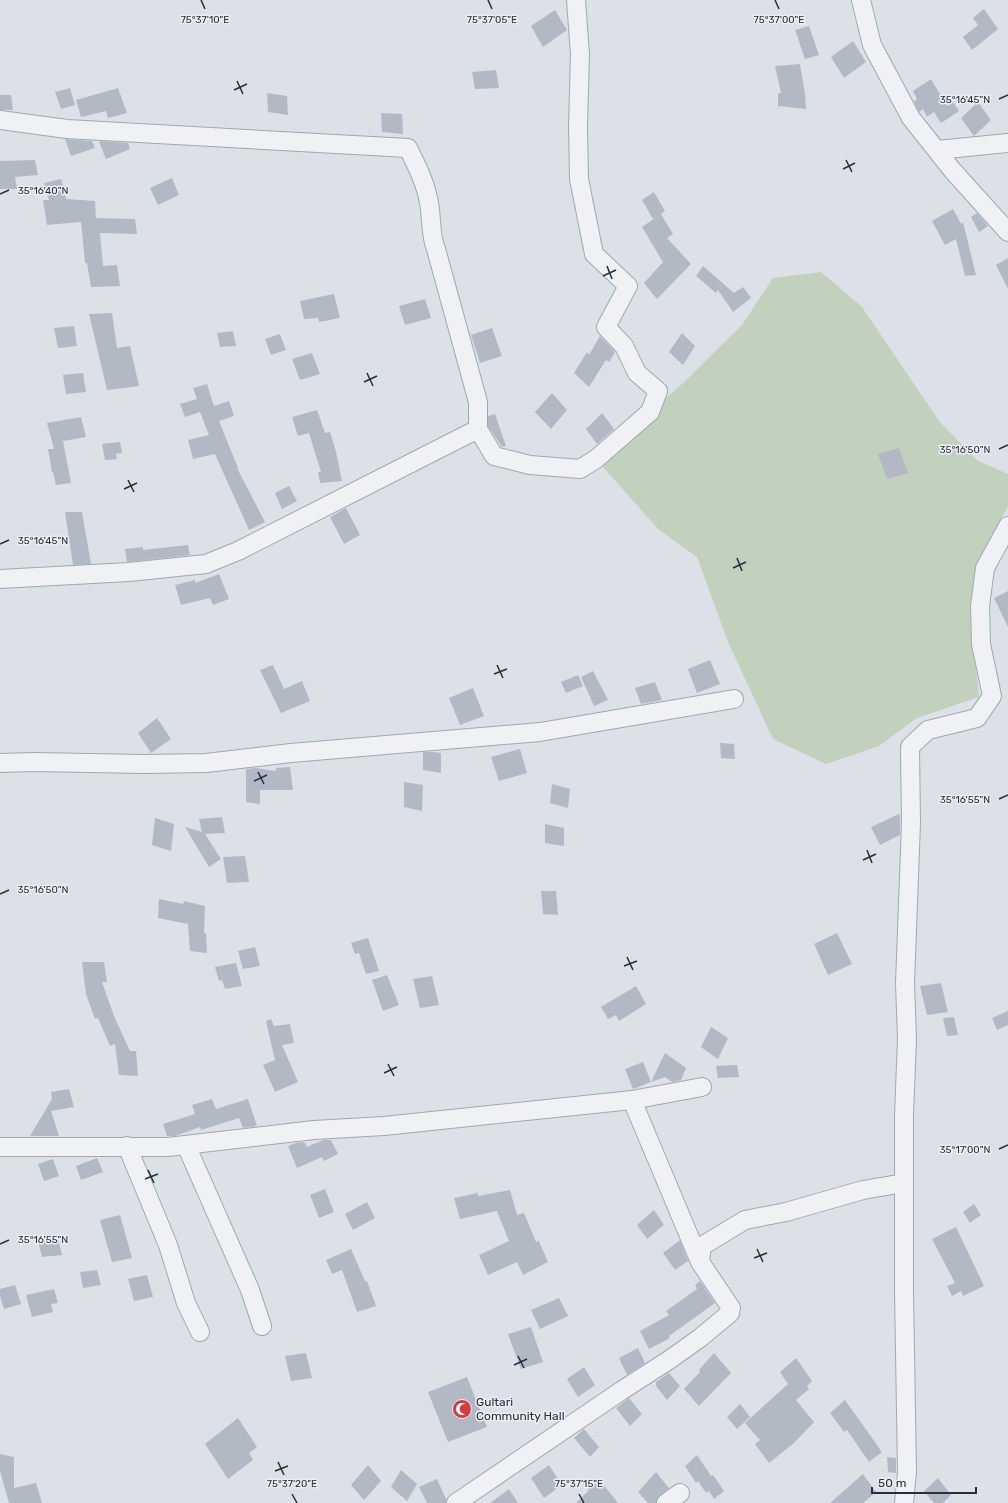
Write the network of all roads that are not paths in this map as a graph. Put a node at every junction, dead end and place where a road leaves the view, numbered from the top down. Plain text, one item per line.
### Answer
1 (576, 0) edge
2 (861, 0) edge
3 (0, 120) edge
4 (1008, 143) edge
5 (937, 150) junction
6 (1008, 232) edge
7 (478, 429) junction
8 (1008, 526) edge
9 (0, 579) edge
10 (734, 699) dead end
11 (0, 763) edge
12 (702, 1087) dead end
13 (632, 1100) junction
14 (186, 1145) junction
15 (127, 1146) junction
16 (0, 1147) edge
17 (904, 1183) junction
18 (700, 1262) junction
19 (262, 1326) dead end
20 (200, 1332) dead end
21 (456, 1503) edge
22 (904, 1503) edge

1 - 7 street
2 - 5 street
3 - 7 street
4 - 5 street
5 - 6 street
7 - 9 street
8 - 17 street
10 - 11 street
12 - 13 street
13 - 14 street
13 - 18 street
14 - 15 street
14 - 19 street
15 - 16 street
15 - 20 street
17 - 18 street
17 - 22 street
18 - 21 street

